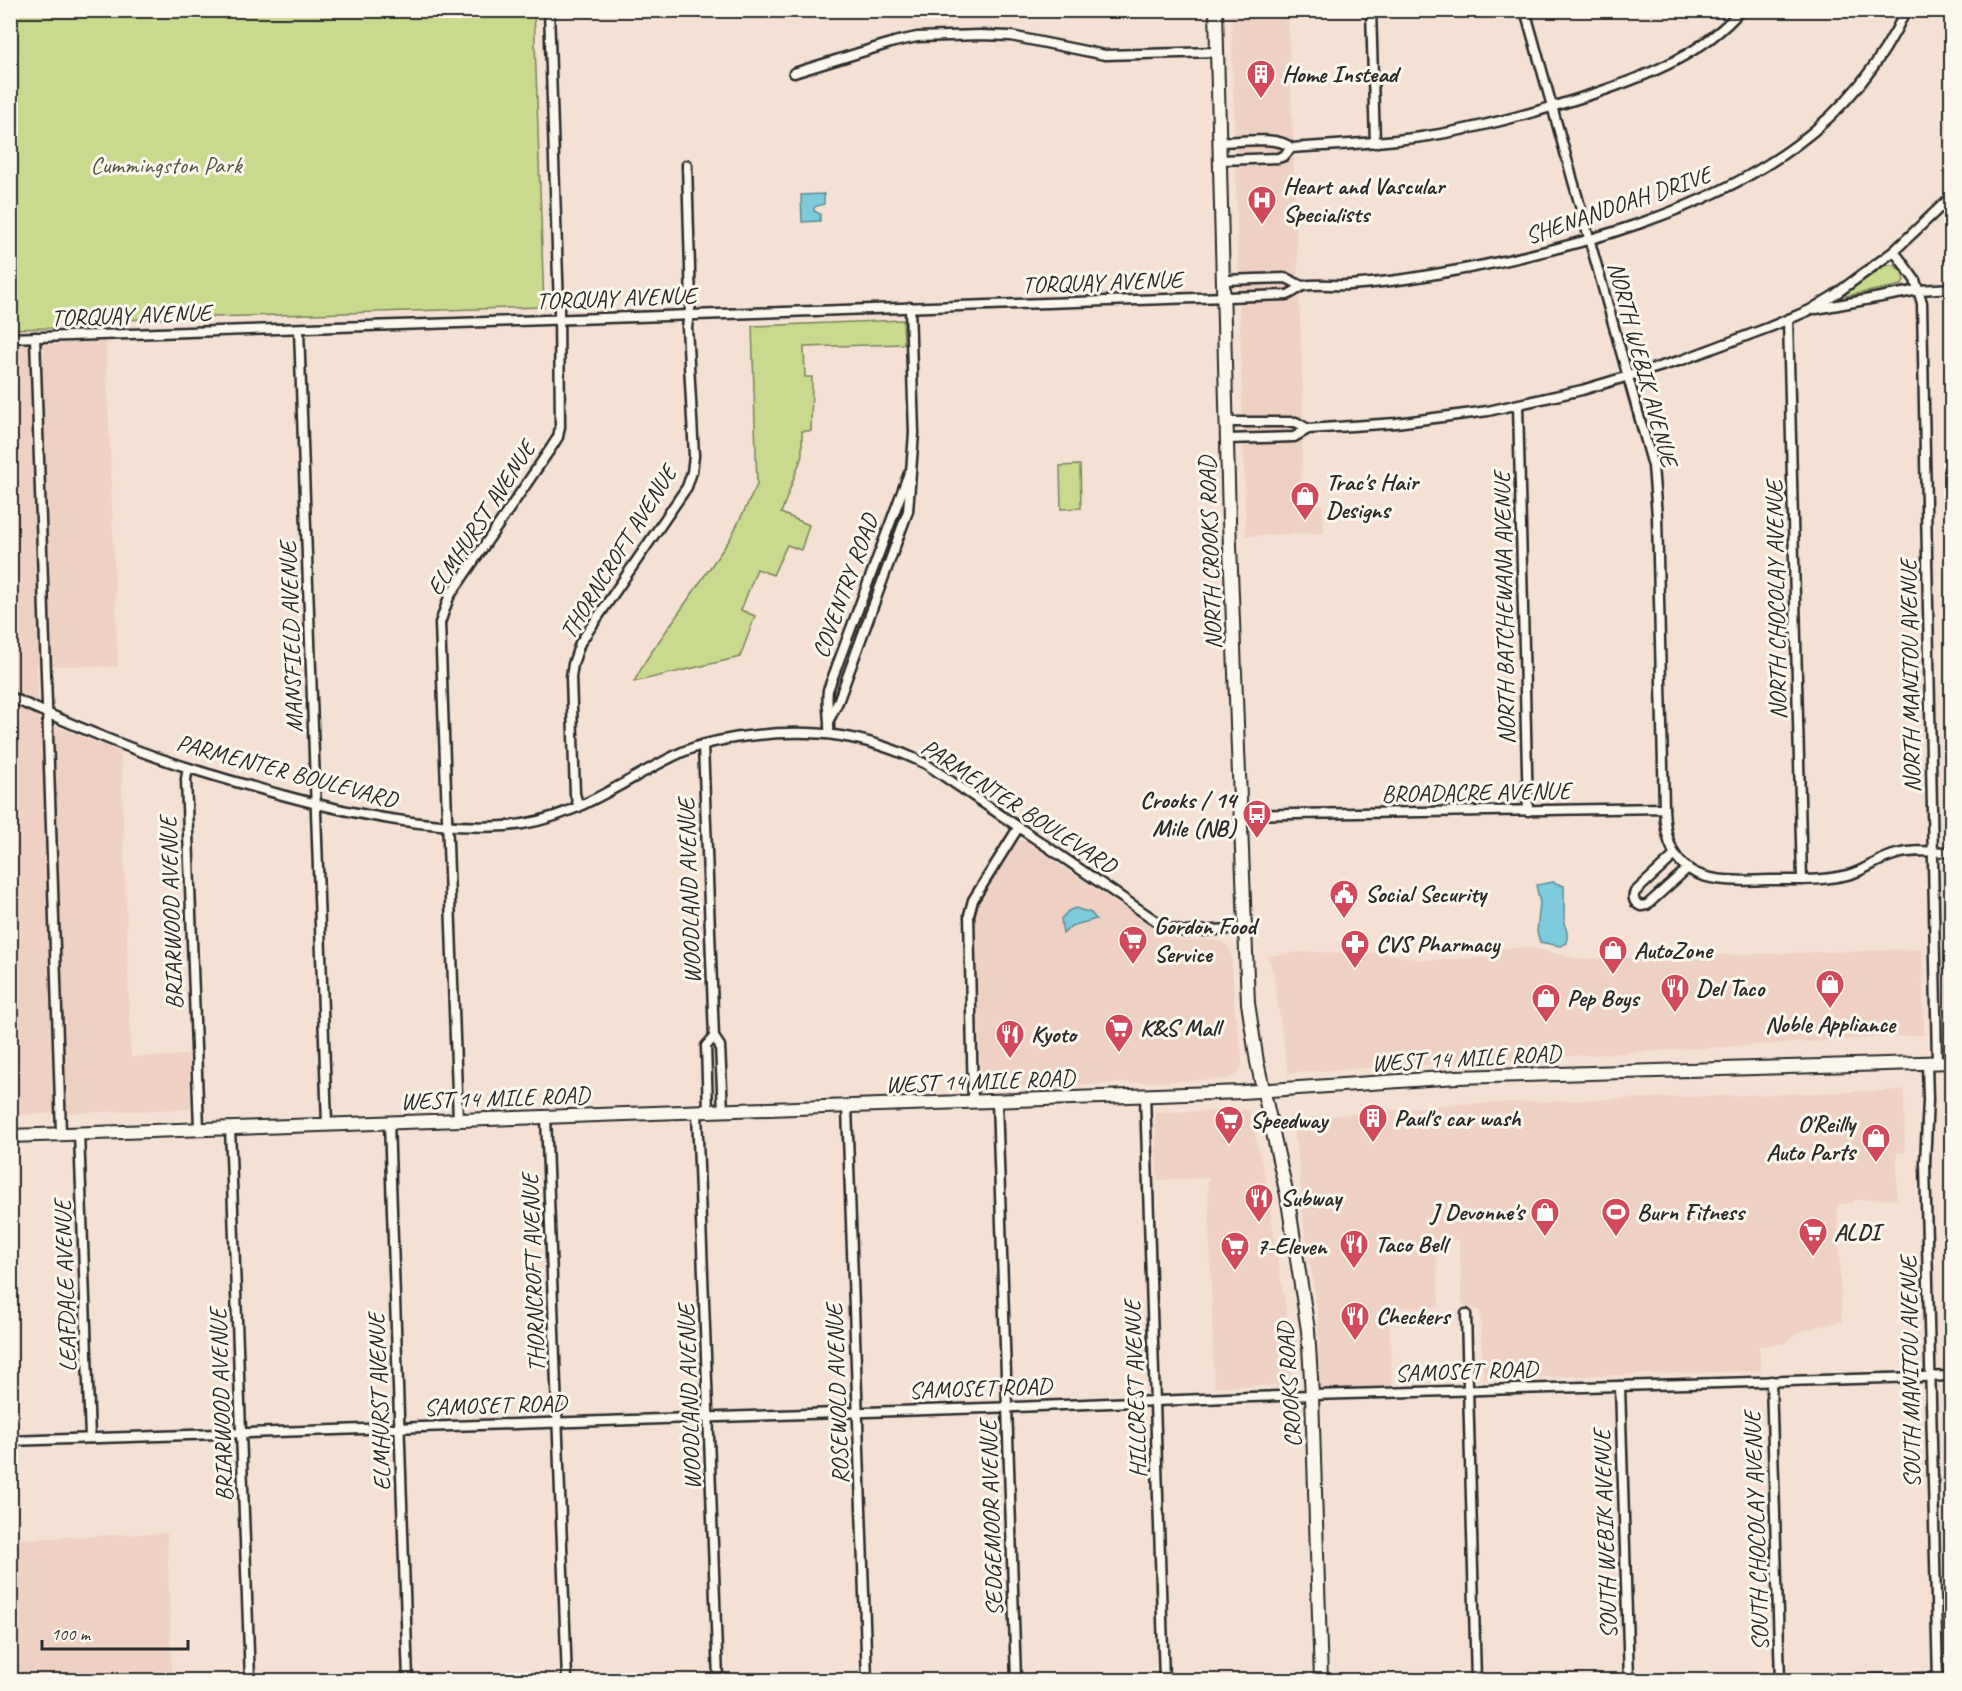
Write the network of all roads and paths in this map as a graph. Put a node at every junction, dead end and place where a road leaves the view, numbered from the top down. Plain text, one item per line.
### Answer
1 (549, 10) edge
2 (1216, 10) edge
3 (1371, 10) edge
4 (1524, 10) edge
5 (1741, 10) edge
6 (1906, 10) edge
7 (1217, 52) junction
8 (794, 73) dead end
9 (1552, 107) junction
10 (1220, 142) junction
11 (1375, 143) junction
12 (1292, 148) junction
13 (1221, 160) junction
14 (687, 165) dead end
15 (1952, 196) edge
16 (1590, 240) junction
17 (1894, 251) junction
18 (1223, 280) junction
19 (1302, 286) junction
20 (1952, 288) edge
21 (1919, 290) junction
22 (1223, 297) junction
23 (910, 307) junction
24 (1810, 310) junction
25 (689, 316) junction
26 (1788, 319) junction
27 (558, 320) junction
28 (299, 328) junction
29 (10, 338) edge
30 (35, 338) junction
31 (1629, 377) junction
32 (1518, 405) junction
33 (1226, 422) junction
34 (1308, 429) junction
35 (1227, 439) junction
36 (911, 470) junction
37 (10, 697) edge
38 (48, 714) junction
39 (830, 718) junction
40 (829, 733) junction
41 (702, 745) junction
42 (188, 768) junction
43 (316, 804) junction
44 (579, 807) junction
45 (1664, 808) junction
46 (1528, 811) junction
47 (1240, 815) junction
48 (446, 826) junction
49 (1018, 828) junction
50 (1932, 851) junction
51 (1952, 852) edge
52 (1675, 855) junction
53 (1688, 868) junction
54 (1802, 880) junction
55 (1245, 928) junction
56 (714, 1036) junction
57 (1952, 1062) edge
58 (1932, 1063) junction
59 (1264, 1091) junction
60 (1144, 1095) junction
61 (997, 1101) junction
62 (973, 1102) junction
63 (847, 1107) junction
64 (723, 1111) junction
65 (702, 1112) junction
66 (546, 1116) junction
67 (458, 1120) junction
68 (389, 1122) junction
69 (327, 1124) junction
70 (230, 1127) junction
71 (199, 1128) junction
72 (79, 1133) junction
73 (61, 1134) junction
74 (10, 1136) edge
75 (1466, 1314) dead end
76 (1929, 1376) junction
77 (1952, 1376) edge
78 (1771, 1381) junction
79 (1620, 1386) junction
80 (1468, 1390) junction
81 (1312, 1395) junction
82 (1155, 1401) junction
83 (1006, 1407) junction
84 (858, 1412) junction
85 (709, 1416) junction
86 (558, 1422) junction
87 (400, 1427) junction
88 (241, 1433) junction
89 (90, 1438) junction
90 (10, 1441) edge
91 (1952, 1677) edge
92 (1938, 1679) edge
93 (250, 1680) edge
94 (408, 1680) edge
95 (567, 1680) edge
96 (718, 1680) edge
97 (867, 1680) edge
98 (1016, 1680) edge
99 (1164, 1680) edge
100 (1321, 1680) edge
101 (1476, 1680) edge
102 (1629, 1680) edge
103 (1780, 1680) edge
104 (1855, 1680) edge

1 - 27 street, ELMHURST AVENUE
2 - 7 main road, NORTH CROOKS ROAD
3 - 11 street
4 - 9 street, NORTH WEBIK AVENUE
5 - 9 street
6 - 16 street, SHENANDOAH DRIVE
7 - 8 street
7 - 10 main road, NORTH CROOKS ROAD
9 - 11 street
9 - 16 street, NORTH WEBIK AVENUE
10 - 12 street
10 - 13 main road, NORTH CROOKS ROAD
11 - 12 street
12 - 13 street
13 - 18 main road, NORTH CROOKS ROAD
14 - 25 street, THORNCROFT AVENUE
15 - 17 street
16 - 19 street, SHENANDOAH DRIVE
16 - 31 street, NORTH WEBIK AVENUE
17 - 21 street
17 - 24 street
18 - 19 street, SHENANDOAH DRIVE
18 - 22 main road, NORTH CROOKS ROAD
19 - 22 street, SHENANDOAH DRIVE
20 - 21 street
21 - 24 street
21 - 50 street, NORTH MANITOU AVENUE
22 - 23 street, TORQUAY AVENUE
22 - 33 main road, NORTH CROOKS ROAD
23 - 25 street, TORQUAY AVENUE
23 - 36 street, COVENTRY ROAD
24 - 26 street
25 - 27 street, TORQUAY AVENUE
25 - 44 street, THORNCROFT AVENUE
26 - 31 street
26 - 54 street, NORTH CHOCOLAY AVENUE
27 - 28 street, TORQUAY AVENUE
27 - 48 street, ELMHURST AVENUE
28 - 30 street, TORQUAY AVENUE
28 - 43 street, MANSFIELD AVENUE
29 - 30 street, TORQUAY AVENUE
30 - 38 street
31 - 32 street
31 - 45 street, NORTH WEBIK AVENUE
32 - 34 street
32 - 46 street, NORTH BATCHEWANA AVENUE
33 - 34 street
33 - 35 main road, NORTH CROOKS ROAD
34 - 35 street
35 - 47 main road, NORTH CROOKS ROAD
36 - 39 street, COVENTRY ROAD
36 - 39 street, COVENTRY ROAD
37 - 38 street, PARMENTER BOULEVARD
38 - 42 street, PARMENTER BOULEVARD
38 - 73 street
39 - 40 street, COVENTRY ROAD
40 - 41 street, PARMENTER BOULEVARD
40 - 49 street, PARMENTER BOULEVARD
41 - 44 street, PARMENTER BOULEVARD
41 - 56 street, WOODLAND AVENUE
42 - 43 street, PARMENTER BOULEVARD
42 - 71 street, BRIARWOOD AVENUE
43 - 48 street, PARMENTER BOULEVARD
43 - 69 street, MANSFIELD AVENUE
44 - 48 street, PARMENTER BOULEVARD
45 - 46 street, BROADACRE AVENUE
45 - 52 street
46 - 47 street, BROADACRE AVENUE
47 - 55 main road, NORTH CROOKS ROAD
48 - 67 street, ELMHURST AVENUE
49 - 55 street, PARMENTER BOULEVARD
49 - 62 street
50 - 51 street
50 - 54 street
50 - 58 street, NORTH MANITOU AVENUE
52 - 53 street
52 - 53 street
53 - 54 street
55 - 59 main road, NORTH CROOKS ROAD
56 - 64 street, WOODLAND AVENUE
56 - 65 street, WOODLAND AVENUE
57 - 58 main road, WEST 14 MILE ROAD
58 - 59 main road, WEST 14 MILE ROAD
58 - 76 street, SOUTH MANITOU AVENUE
59 - 60 main road, WEST 14 MILE ROAD
59 - 81 main road, CROOKS ROAD
60 - 61 main road, WEST 14 MILE ROAD
60 - 82 street, HILLCREST AVENUE
61 - 62 main road, WEST 14 MILE ROAD
61 - 83 street, SEDGEMOOR AVENUE
62 - 63 main road, WEST 14 MILE ROAD
63 - 64 main road, WEST 14 MILE ROAD
63 - 84 street, ROSEWOLD AVENUE
64 - 65 main road, WEST 14 MILE ROAD
65 - 66 main road, WEST 14 MILE ROAD
65 - 85 street, WOODLAND AVENUE
66 - 67 main road, WEST 14 MILE ROAD
66 - 86 street, THORNCROFT AVENUE
67 - 68 main road, WEST 14 MILE ROAD
68 - 69 main road, WEST 14 MILE ROAD
68 - 87 street, ELMHURST AVENUE
69 - 70 main road, WEST 14 MILE ROAD
70 - 71 main road, WEST 14 MILE ROAD
70 - 88 street, BRIARWOOD AVENUE
71 - 72 main road, WEST 14 MILE ROAD
72 - 73 main road, WEST 14 MILE ROAD
72 - 89 street, LEAFDALE AVENUE
73 - 74 main road, WEST 14 MILE ROAD
75 - 80 street
76 - 77 street, SAMOSET ROAD
76 - 78 street, SAMOSET ROAD
76 - 92 street, SOUTH MANITOU AVENUE
78 - 79 street, SAMOSET ROAD
78 - 103 street, SOUTH CHOCOLAY AVENUE
79 - 80 street, SAMOSET ROAD
79 - 102 street, SOUTH WEBIK AVENUE
80 - 81 street, SAMOSET ROAD
80 - 101 street
81 - 82 street, SAMOSET ROAD
81 - 100 main road, CROOKS ROAD
82 - 83 street, SAMOSET ROAD
82 - 99 street, HILLCREST AVENUE
83 - 84 street, SAMOSET ROAD
83 - 98 street, SEDGEMOOR AVENUE
84 - 85 street, SAMOSET ROAD
84 - 97 street, ROSEWOLD AVENUE
85 - 86 street, SAMOSET ROAD
85 - 96 street, WOODLAND AVENUE
86 - 87 street, SAMOSET ROAD
86 - 95 street, THORNCROFT AVENUE
87 - 88 street, SAMOSET ROAD
87 - 94 street, ELMHURST AVENUE
88 - 89 street, SAMOSET ROAD
88 - 93 street, BRIARWOOD AVENUE
89 - 90 street, SAMOSET ROAD
91 - 92 street
92 - 104 street

